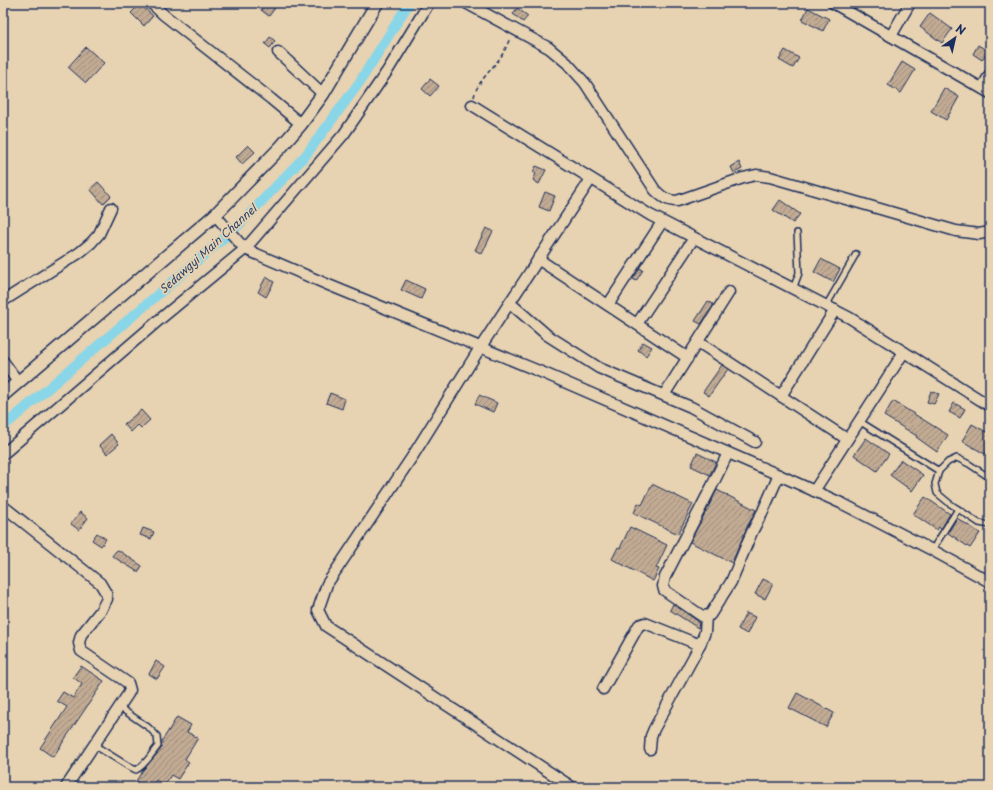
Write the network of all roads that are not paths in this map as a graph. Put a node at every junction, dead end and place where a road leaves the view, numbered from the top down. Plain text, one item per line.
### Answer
1 (151, 3) edge
2 (377, 3) edge
3 (429, 3) edge
4 (466, 3) edge
5 (833, 3) edge
6 (910, 3) edge
7 (891, 36) junction
8 (278, 52) dead end
9 (990, 74) edge
10 (986, 90) edge
11 (323, 94) junction
12 (472, 104) road end
13 (301, 124) junction
14 (591, 179) junction
15 (111, 208) dead end
16 (218, 218) junction
17 (662, 222) junction
18 (990, 232) edge
19 (796, 233) dead end
20 (694, 238) junction
21 (241, 245) junction
22 (856, 254) dead end
23 (538, 259) junction
24 (793, 289) junction
25 (729, 292) dead end
26 (3, 301) edge
27 (510, 303) junction
28 (608, 305) junction
29 (830, 308) junction
30 (637, 324) junction
31 (698, 342) junction
32 (480, 348) junction
33 (904, 352) junction
34 (688, 358) junction
35 (3, 362) edge
36 (18, 382) junction
37 (3, 395) edge
38 (664, 395) junction
39 (781, 396) junction
40 (990, 406) edge
41 (859, 421) junction
42 (847, 440) junction
43 (755, 442) dead end
44 (728, 452) junction
45 (3, 454) edge
46 (939, 471) junction
47 (779, 475) junction
48 (990, 478) edge
49 (814, 491) junction
50 (3, 506) edge
51 (958, 509) junction
52 (990, 525) edge
53 (932, 550) junction
54 (990, 582) edge
55 (706, 616) junction
56 (700, 645) junction
57 (603, 688) dead end
58 (119, 707) junction
59 (94, 745) junction
60 (650, 749) dead end
61 (66, 787) edge
62 (572, 787) edge

1 - 13 street
2 - 11 street
3 - 21 street
4 - 18 street
5 - 7 street
6 - 7 street
7 - 10 street
8 - 11 street
9 - 10 street
11 - 13 street
12 - 14 street
13 - 16 street
14 - 17 street
14 - 23 street
15 - 26 street
16 - 21 street
16 - 36 street
17 - 20 street
17 - 28 street
19 - 24 lane
20 - 24 street
20 - 30 street
21 - 32 street
21 - 45 street
22 - 29 lane
23 - 27 street
23 - 28 street
24 - 29 street
25 - 31 street
27 - 32 street
27 - 38 street
28 - 30 street
29 - 33 street
29 - 39 street
30 - 34 street
31 - 34 street
31 - 39 street
32 - 44 street
32 - 62 street
33 - 40 street
33 - 41 street
34 - 38 street
35 - 36 street
36 - 37 street
38 - 43 street
39 - 42 street
41 - 42 street
41 - 46 lane
42 - 49 street
44 - 47 street
44 - 55 street
46 - 48 lane
46 - 51 lane
47 - 49 street
47 - 55 street
49 - 53 street
50 - 58 street
51 - 52 lane
51 - 53 lane
53 - 54 street
55 - 56 street
56 - 57 street
56 - 60 street
58 - 59 street
58 - 59 lane
59 - 61 street

